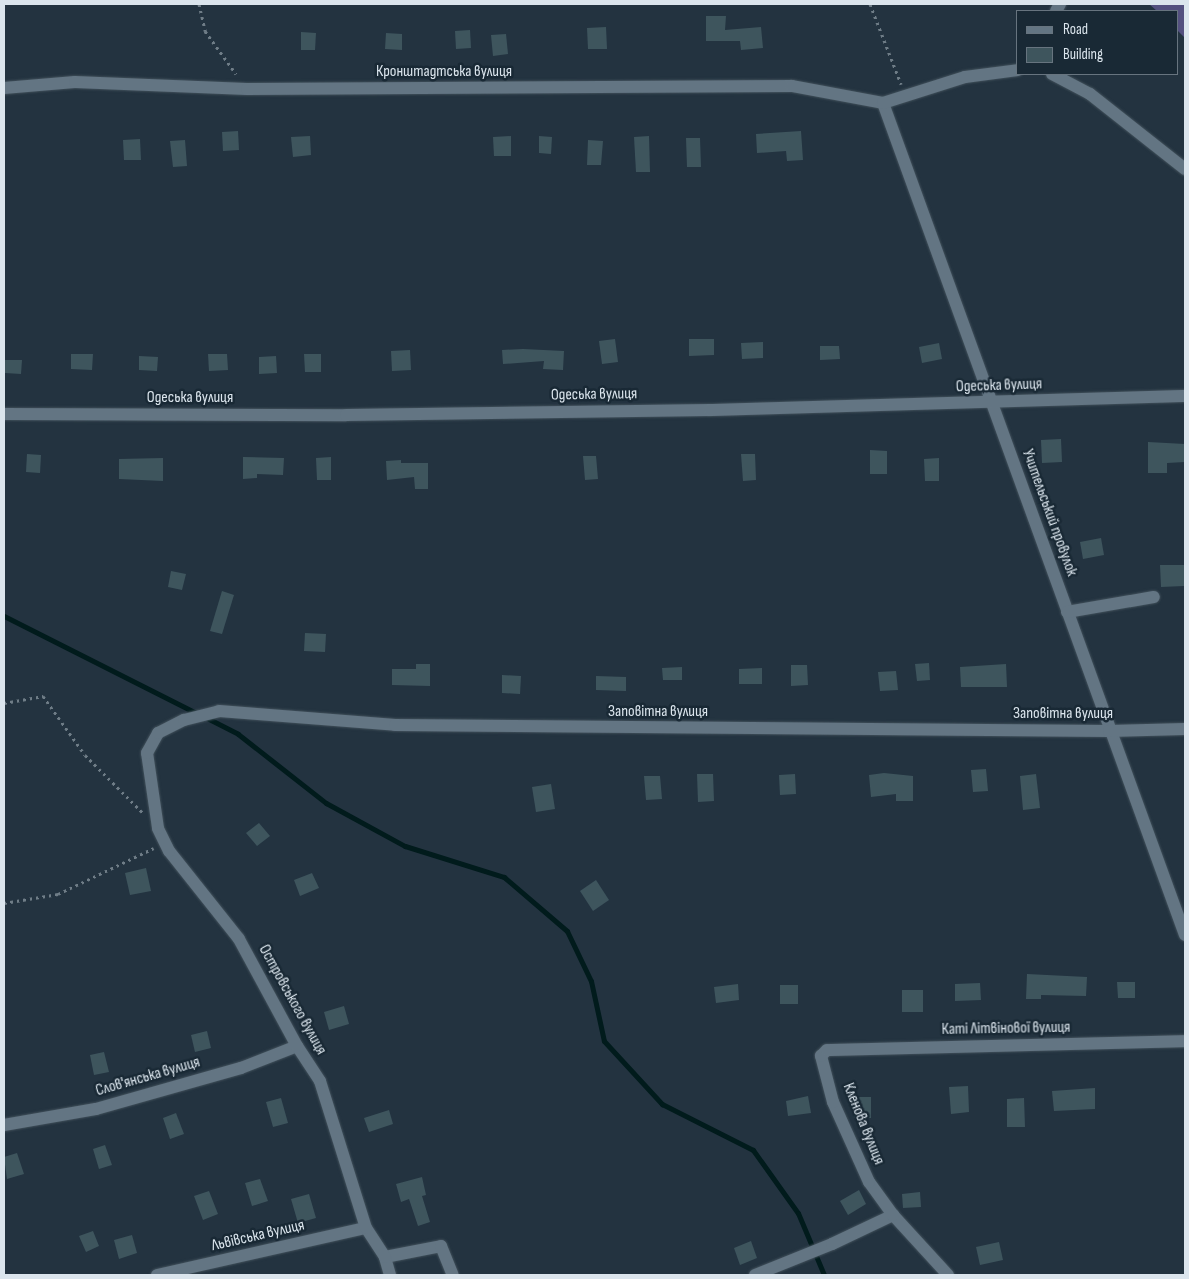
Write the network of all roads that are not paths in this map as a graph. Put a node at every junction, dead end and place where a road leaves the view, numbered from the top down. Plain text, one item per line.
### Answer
1 (1016, 70) edge
2 (1054, 75) edge
3 (4, 88) edge
4 (882, 102) junction
5 (1185, 169) edge
6 (1185, 396) edge
7 (992, 402) junction
8 (4, 414) edge
9 (1154, 596) dead end
10 (1067, 612) junction
11 (1185, 729) edge
12 (1109, 731) junction
13 (147, 753) joint
14 (1185, 935) edge
15 (1185, 1041) edge
16 (297, 1046) junction
17 (827, 1050) joint
18 (4, 1125) edge
19 (893, 1215) junction
20 (366, 1228) junction
21 (385, 1257) junction
22 (157, 1275) edge
23 (390, 1275) edge
24 (453, 1275) edge
25 (755, 1275) edge
26 (948, 1275) edge

1 - 4 street
2 - 5 street
3 - 4 street, Кронштадтська вулиця
4 - 7 street, Учительський провулок
6 - 7 street, Одеська вулиця
7 - 8 street, Одеська вулиця
7 - 10 street, Учительський провулок
9 - 10 street
10 - 12 street, Учительський провулок
11 - 12 street, Заповітна вулиця
12 - 13 street, Заповітна вулиця
12 - 14 street, Учительський провулок
13 - 16 street, Островського вулиця
15 - 17 street, Каті Літвінової вулиця
16 - 18 street, Слов'янська вулиця
16 - 20 street, Островського вулиця
17 - 19 street, Кленова вулиця
19 - 25 street
19 - 26 street, Кленова вулиця
20 - 21 street, Островського вулиця
20 - 22 street, Львівська вулиця
21 - 23 street, Островського вулиця
21 - 24 street

